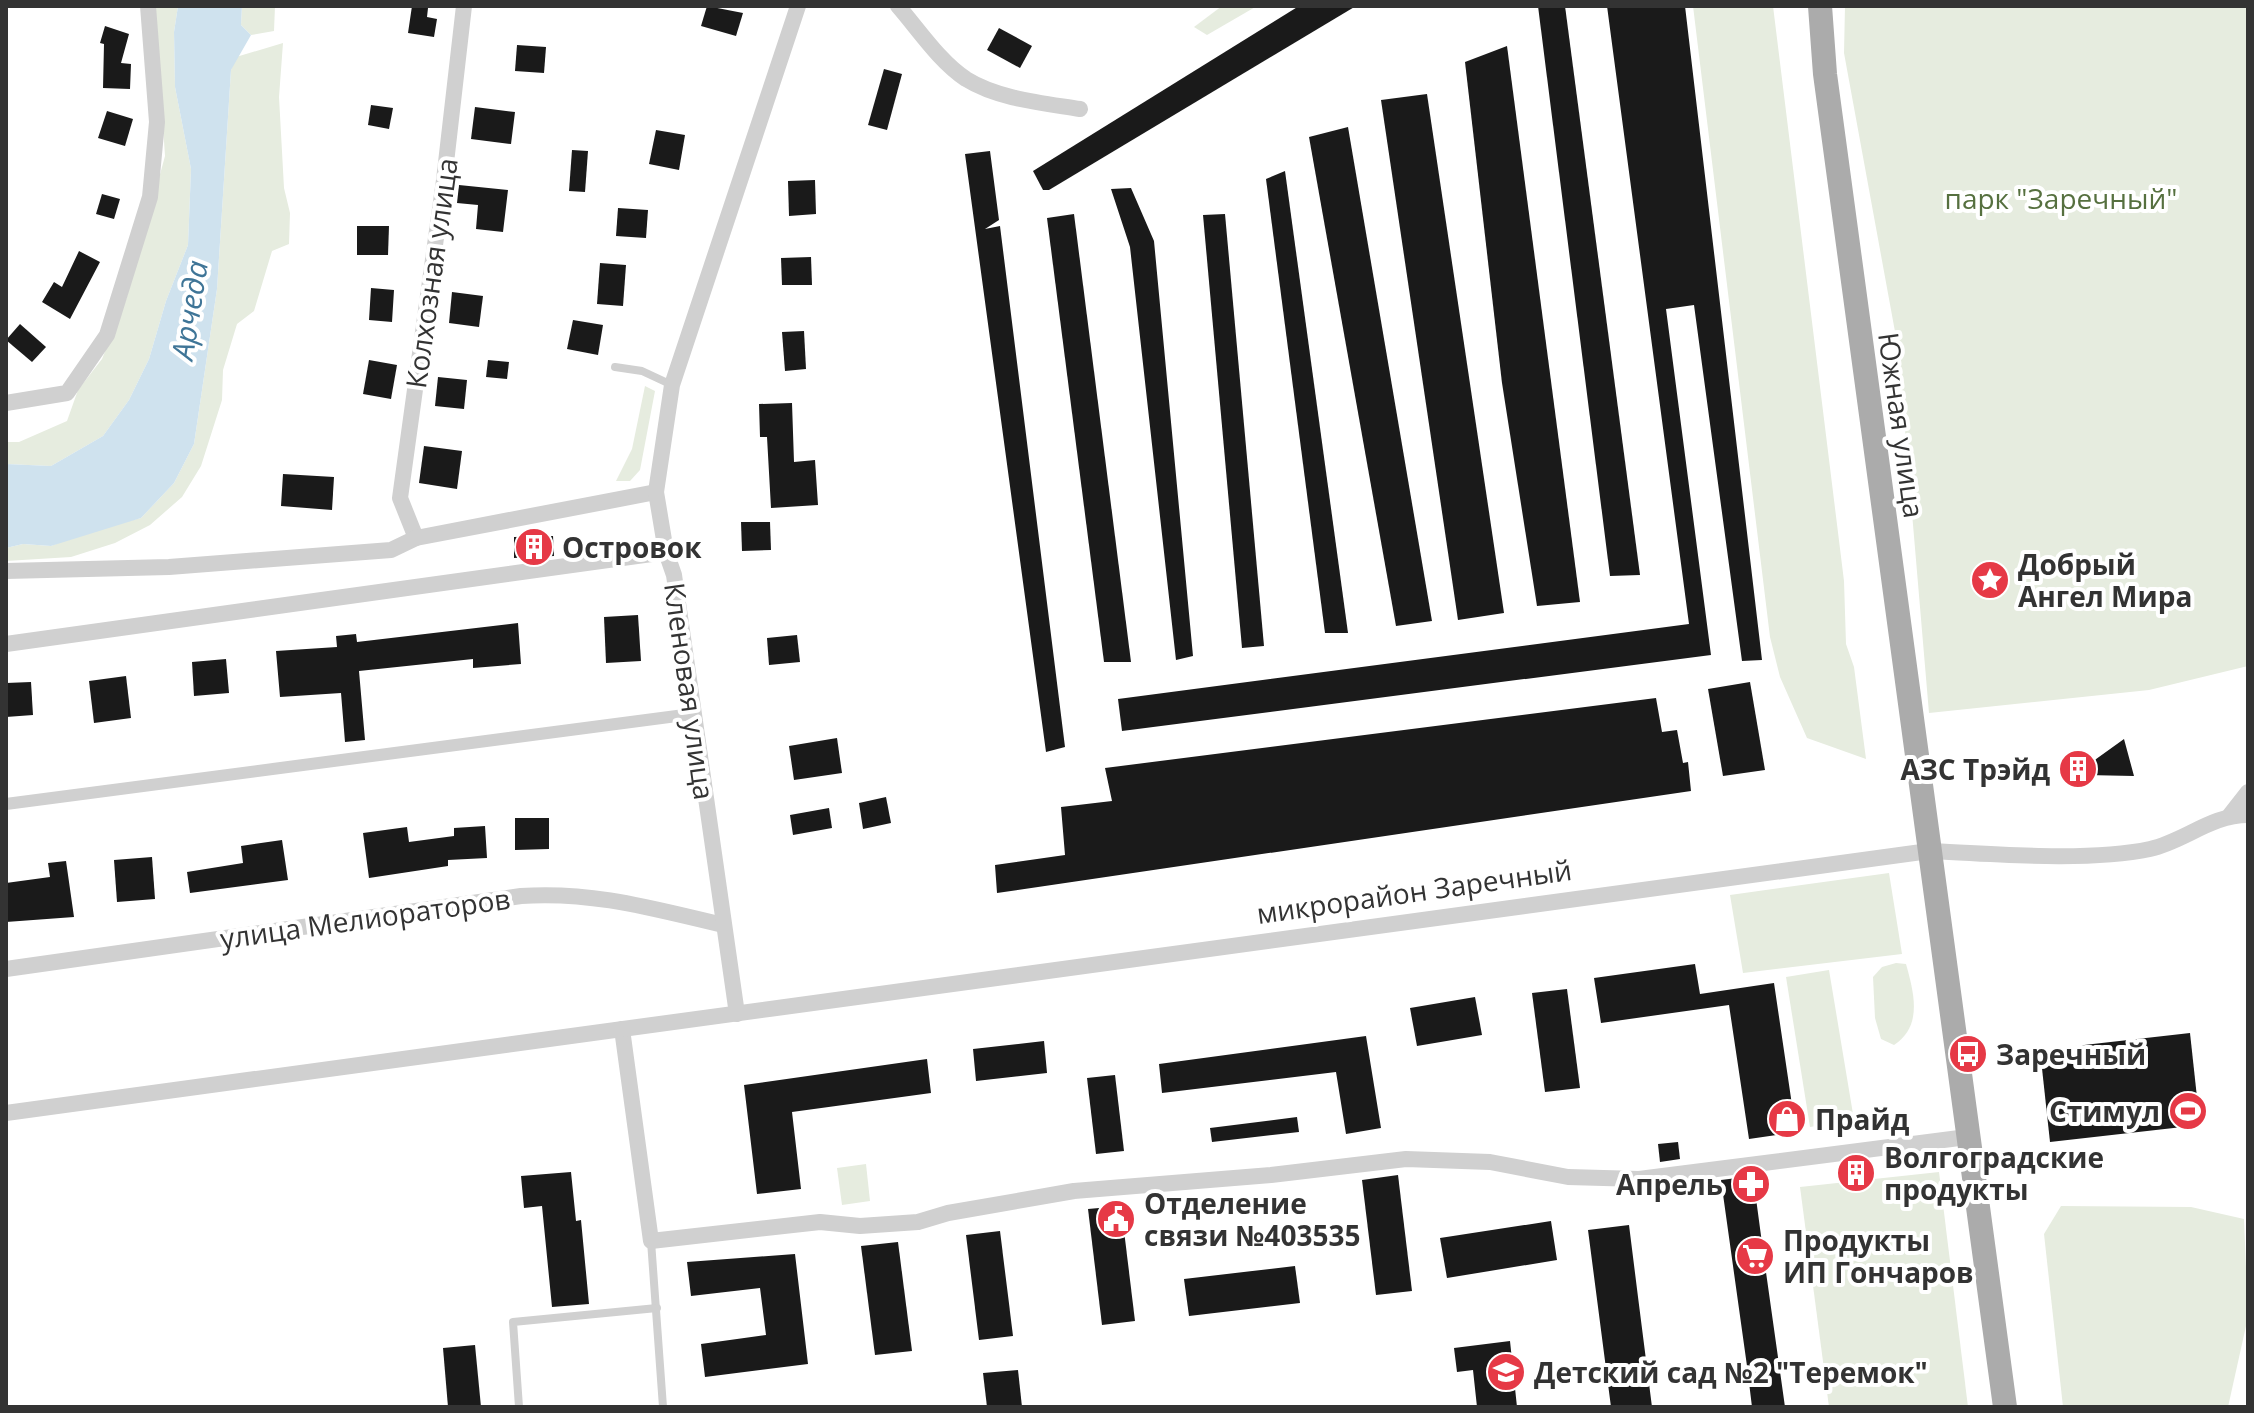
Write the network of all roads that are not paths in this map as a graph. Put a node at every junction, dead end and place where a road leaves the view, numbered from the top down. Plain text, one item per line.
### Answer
1 (148, 6) edge
2 (464, 6) edge
3 (798, 6) edge
4 (898, 6) edge
5 (1820, 6) edge
6 (1080, 109) dead end
7 (615, 367) dead end
8 (672, 385) junction
9 (6, 403) edge
10 (656, 492) junction
11 (416, 538) junction
12 (666, 552) junction
13 (6, 571) edge
14 (6, 644) edge
15 (692, 714) junction
16 (2248, 792) edge
17 (6, 804) edge
18 (2230, 815) junction
19 (2248, 815) edge
20 (1929, 851) junction
21 (723, 925) junction
22 (6, 969) edge
23 (737, 1014) junction
24 (622, 1029) junction
25 (6, 1113) edge
26 (1967, 1137) junction
27 (651, 1241) junction
28 (657, 1308) junction
29 (519, 1407) edge
30 (663, 1407) edge
31 (2005, 1407) edge

1 - 9 street
2 - 11 street, Колхозная улица
3 - 8 street, Кленовая улица
4 - 6 street
5 - 20 main road, Южная улица
7 - 8 lane
8 - 10 street, Кленовая улица
10 - 11 street
10 - 12 street, Кленовая улица
11 - 13 street
12 - 14 street
12 - 15 street, Кленовая улица
15 - 17 street
15 - 21 street, Кленовая улица
16 - 18 street
18 - 19 street
18 - 20 street, микрорайон Заречный
20 - 23 street, микрорайон Заречный
20 - 26 main road
21 - 22 street, улица Мелиораторов
21 - 23 street, Кленовая улица
23 - 24 street, микрорайон Заречный
24 - 25 street, микрорайон Заречный
24 - 27 street
26 - 27 street
26 - 31 main road
27 - 28 lane
28 - 29 lane
28 - 30 lane

